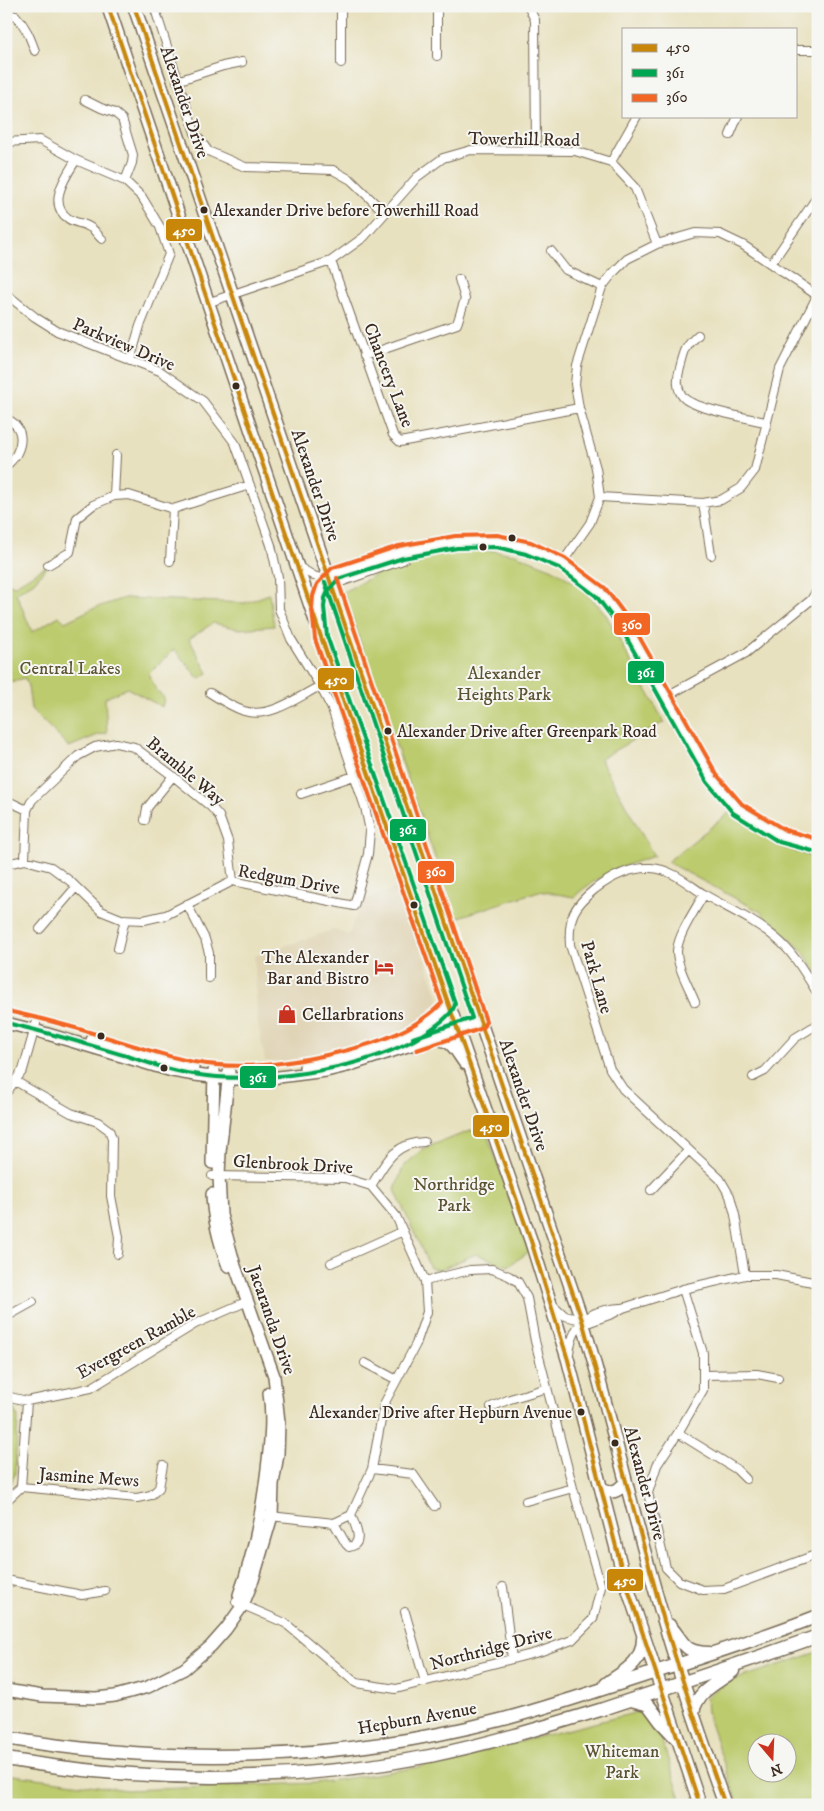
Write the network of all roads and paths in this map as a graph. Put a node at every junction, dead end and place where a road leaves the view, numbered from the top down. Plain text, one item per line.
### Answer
1 (134, 6) edge
2 (154, 6) edge
3 (340, 6) edge
4 (437, 6) edge
5 (528, 6) edge
6 (107, 8) edge
7 (6, 14) edge
8 (796, 50) edge
9 (818, 50) edge
10 (35, 51) dead end
11 (437, 56) dead end
12 (242, 62) dead end
13 (341, 63) dead end
14 (177, 81) junction
15 (85, 100) dead end
16 (636, 118) edge
17 (737, 118) edge
18 (730, 135) dead end
19 (6, 142) edge
20 (536, 150) junction
21 (76, 160) junction
22 (611, 162) junction
23 (126, 181) junction
24 (818, 188) edge
25 (384, 212) junction
26 (102, 239) dead end
27 (657, 244) junction
28 (551, 251) dead end
29 (331, 261) junction
30 (771, 264) junction
31 (459, 279) dead end
32 (602, 287) junction
33 (231, 295) junction
34 (818, 296) edge
35 (7, 297) edge
36 (207, 303) junction
37 (698, 335) dead end
38 (364, 356) junction
39 (130, 360) junction
40 (578, 408) junction
41 (6, 418) edge
42 (765, 422) junction
43 (116, 455) dead end
44 (6, 466) edge
45 (250, 485) junction
46 (114, 496) junction
47 (600, 497) junction
48 (703, 503) junction
49 (172, 509) junction
50 (710, 555) dead end
51 (170, 561) dead end
52 (562, 563) junction
53 (48, 565) dead end
54 (297, 566) junction
55 (331, 580) junction
56 (818, 589) edge
57 (321, 637) junction
58 (320, 686) junction
59 (210, 693) dead end
60 (665, 697) junction
61 (173, 776) junction
62 (354, 776) junction
63 (301, 794) dead end
64 (6, 800) edge
65 (27, 810) junction
66 (145, 820) dead end
67 (818, 846) edge
68 (25, 860) junction
69 (6, 864) edge
70 (233, 881) junction
71 (76, 887) junction
72 (704, 894) junction
73 (187, 904) junction
74 (354, 906) joint
75 (124, 919) junction
76 (40, 929) dead end
77 (118, 949) dead end
78 (209, 978) dead end
79 (818, 994) edge
80 (695, 1002) dead end
81 (449, 1005) junction
82 (6, 1017) edge
83 (479, 1018) junction
84 (6, 1023) edge
85 (818, 1024) edge
86 (456, 1026) junction
87 (35, 1027) junction
88 (406, 1038) junction
89 (431, 1039) junction
90 (214, 1074) junction
91 (474, 1075) junction
92 (229, 1076) junction
93 (753, 1077) dead end
94 (15, 1081) junction
95 (6, 1093) edge
96 (424, 1142) dead end
97 (688, 1151) junction
98 (215, 1176) junction
99 (371, 1186) junction
100 (650, 1190) dead end
101 (403, 1231) junction
102 (118, 1254) dead end
103 (331, 1263) dead end
104 (745, 1274) junction
105 (424, 1281) junction
106 (818, 1283) edge
107 (683, 1289) junction
108 (33, 1302) dead end
109 (245, 1302) junction
110 (550, 1302) junction
111 (6, 1317) edge
112 (582, 1320) junction
113 (568, 1360) junction
114 (365, 1363) dead end
115 (704, 1375) junction
116 (778, 1378) dead end
117 (397, 1380) junction
118 (547, 1388) junction
119 (6, 1396) edge
120 (27, 1401) junction
121 (491, 1406) dead end
122 (678, 1433) junction
123 (164, 1465) dead end
124 (372, 1469) junction
125 (746, 1479) dead end
126 (626, 1483) junction
127 (21, 1487) junction
128 (573, 1488) junction
129 (601, 1488) junction
130 (526, 1501) dead end
131 (6, 1502) edge
132 (435, 1506) dead end
133 (266, 1515) junction
134 (351, 1515) junction
135 (334, 1523) junction
136 (818, 1554) edge
137 (6, 1580) edge
138 (503, 1588) dead end
139 (105, 1591) dead end
140 (240, 1603) junction
141 (405, 1612) dead end
142 (818, 1616) edge
143 (664, 1620) junction
144 (818, 1636) edge
145 (643, 1637) junction
146 (716, 1653) junction
147 (512, 1659) junction
148 (746, 1662) junction
149 (678, 1666) junction
150 (656, 1672) junction
151 (424, 1682) junction
152 (684, 1683) junction
153 (6, 1684) edge
154 (6, 1690) edge
155 (663, 1690) junction
156 (598, 1691) junction
157 (631, 1700) junction
158 (693, 1713) junction
159 (6, 1738) edge
160 (680, 1742) junction
161 (6, 1759) edge
162 (700, 1805) edge
163 (725, 1805) edge

1 - 33 main road, Alexander Drive
2 - 14 street
3 - 13 street
4 - 11 street
5 - 20 street
6 - 36 main road
7 - 10 street
8 - 9 street
12 - 14 street
14 - 25 street
15 - 23 street
16 - 22 street
17 - 18 street
19 - 21 street
20 - 22 street, Towerhill Road
20 - 25 street, Towerhill Road
21 - 23 street
21 - 26 street
22 - 27 street
23 - 39 street
24 - 30 street
25 - 29 street, Towerhill Road
27 - 30 street
27 - 32 street
28 - 32 street
29 - 33 street, Towerhill Road
29 - 38 street, Chancery Lane
30 - 34 street
31 - 38 street
32 - 40 street
33 - 36 street, Towerhill Road
33 - 55 main road, Alexander Drive
34 - 42 street
35 - 39 street, Parkview Drive
36 - 54 main road
37 - 42 street
38 - 40 street, Chancery Lane
39 - 45 street, Parkview Drive
40 - 47 street
41 - 44 street
42 - 48 street
43 - 46 street
45 - 49 street
45 - 58 street, Parkview Drive
46 - 49 street
46 - 53 street
47 - 48 street
47 - 52 street
48 - 50 street
49 - 51 street
52 - 55 street
52 - 60 street
54 - 55 street
54 - 57 main road
55 - 57 street
55 - 83 main road, Alexander Drive
56 - 60 street
57 - 81 main road
58 - 59 street
58 - 62 street, Parkview Drive
60 - 67 street
61 - 65 street, Bramble Way
61 - 66 street
61 - 70 street, Bramble Way
62 - 63 street
62 - 74 street, Parkview Drive
64 - 65 street
65 - 68 street
68 - 69 street, Redgum Drive
68 - 71 street, Redgum Drive
70 - 73 street, Redgum Drive
70 - 74 street, Redgum Drive
71 - 75 street, Redgum Drive
71 - 76 street
72 - 79 street, Park Lane
72 - 80 street
72 - 97 street, Park Lane
73 - 75 street, Redgum Drive
73 - 78 street
75 - 77 street
81 - 86 main road
81 - 88 main road
82 - 87 street
83 - 86 street
83 - 112 main road, Alexander Drive
84 - 87 street
85 - 93 street
86 - 88 street
86 - 89 street
86 - 91 main road
87 - 90 street
87 - 94 street
88 - 92 street
89 - 91 main road
89 - 92 street
90 - 92 street
90 - 98 street, Jacaranda Drive
91 - 110 main road
92 - 98 street, Jacaranda Drive
94 - 95 street
94 - 102 street
96 - 99 street
97 - 100 street
97 - 104 street, Park Lane
98 - 99 street, Glenbrook Drive
98 - 109 street, Jacaranda Drive
99 - 101 street, Glenbrook Drive
101 - 103 street
101 - 105 street, Glenbrook Drive
104 - 106 street
104 - 107 street
105 - 117 street, Glenbrook Drive
105 - 118 street, Northridge Drive
107 - 112 street
107 - 115 street
108 - 111 street
109 - 120 street, Evergreen Ramble
109 - 133 street, Jacaranda Drive
110 - 112 street
110 - 113 main road
112 - 113 street
112 - 126 main road, Alexander Drive
113 - 129 main road
114 - 117 street
115 - 116 street
115 - 122 street
117 - 124 street, Glenbrook Drive
118 - 121 street
118 - 128 street, Northridge Drive
119 - 120 street, Evergreen Ramble
120 - 127 street
122 - 125 street
122 - 136 street
123 - 127 street, Jasmine Mews
124 - 132 street
124 - 134 street, Glenbrook Drive
126 - 129 main road
126 - 143 main road, Alexander Drive
127 - 131 street
128 - 130 street
128 - 147 street, Northridge Drive
129 - 145 main road
133 - 135 street
133 - 140 street, Jacaranda Drive
134 - 135 street
134 - 135 street
137 - 139 street
138 - 147 street
140 - 151 street, Northridge Drive
140 - 153 street, Jacaranda Drive
140 - 154 street, Jacaranda Drive
141 - 151 street
142 - 146 main road, Hepburn Avenue
143 - 146 main road
143 - 149 main road, Alexander Drive
144 - 148 main road
145 - 150 main road
145 - 156 main road
146 - 149 main road, Hepburn Avenue
147 - 151 street, Northridge Drive
148 - 152 main road
148 - 158 main road
149 - 150 main road, Hepburn Avenue
149 - 152 main road, Alexander Drive
150 - 155 main road
150 - 156 main road, Hepburn Avenue
152 - 155 main road
152 - 158 main road, Alexander Drive
155 - 157 main road
155 - 160 main road
156 - 159 main road, Hepburn Avenue
157 - 160 main road
157 - 161 main road
158 - 163 main road, Alexander Drive
160 - 162 main road

